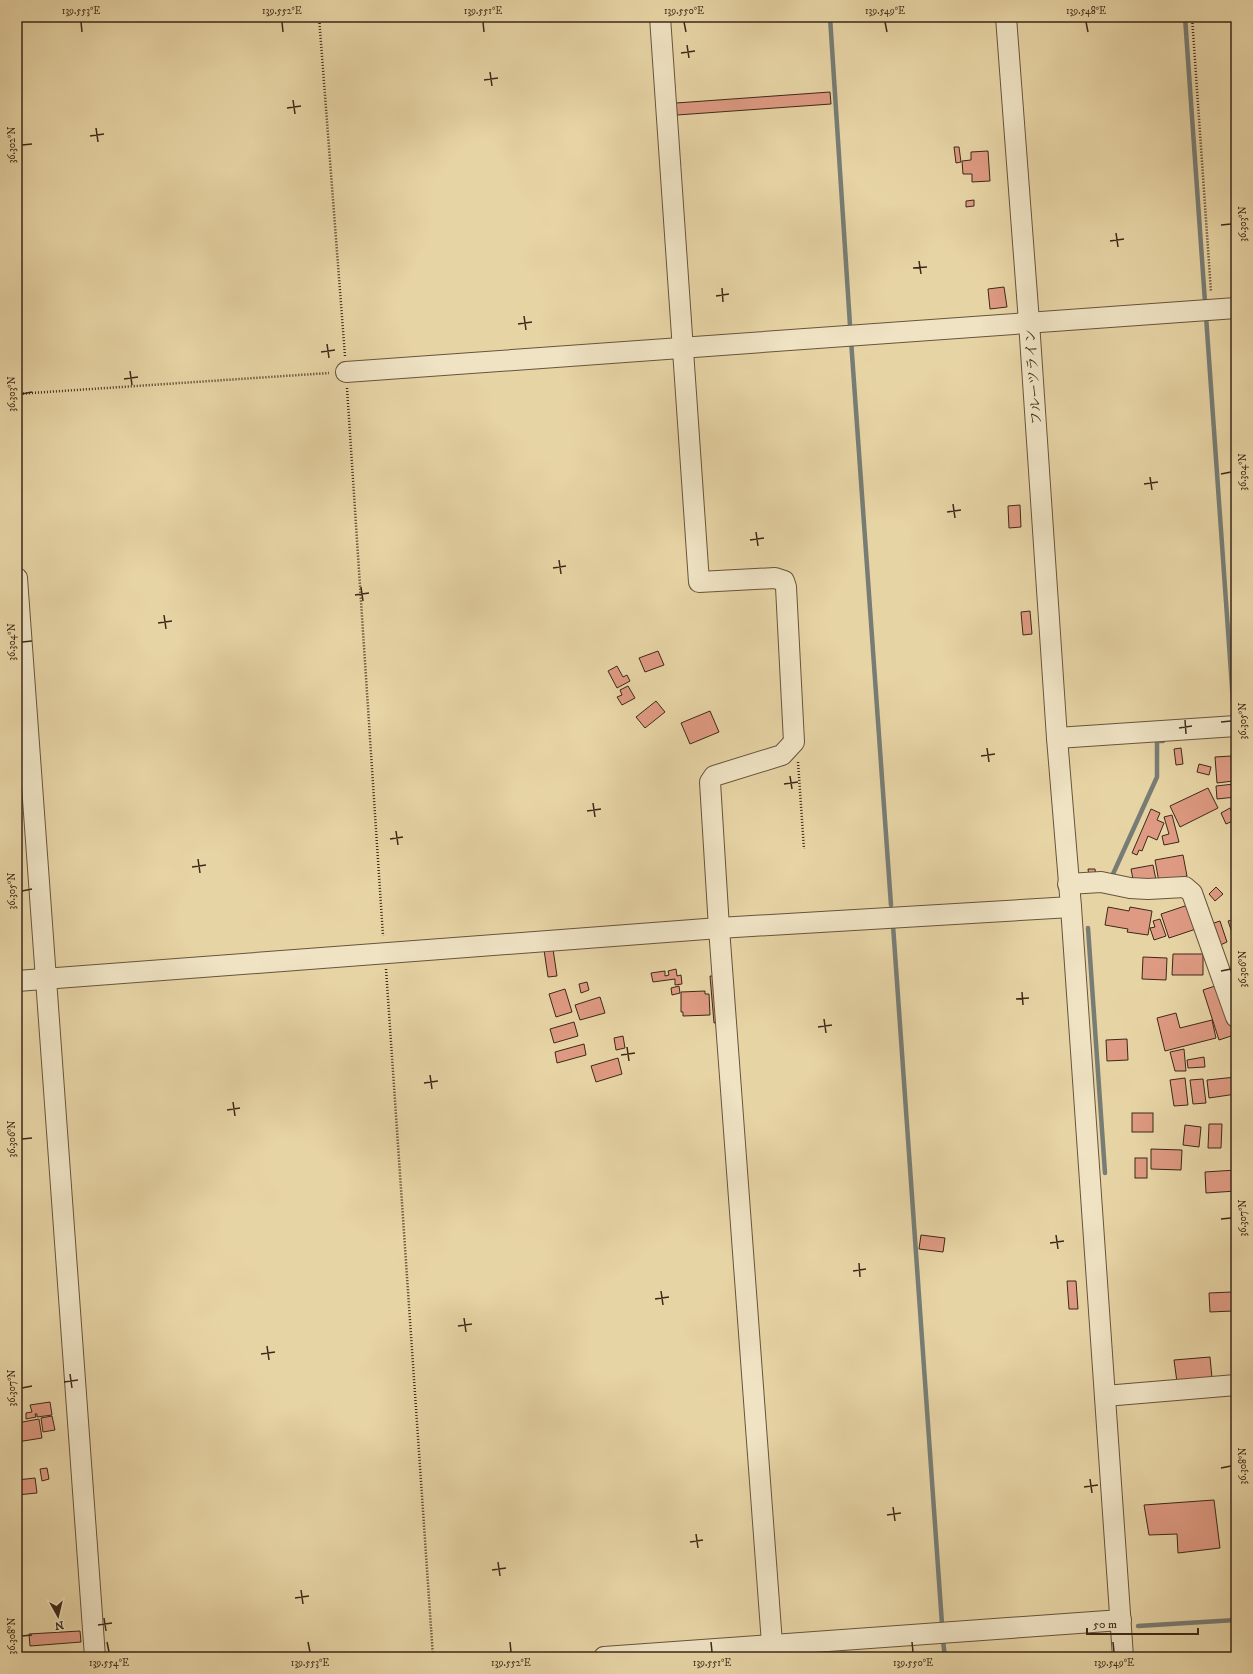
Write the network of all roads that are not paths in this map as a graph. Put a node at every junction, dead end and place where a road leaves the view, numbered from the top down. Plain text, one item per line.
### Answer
1 (660, 17) edge
2 (1006, 17) edge
3 (1236, 308) edge
4 (1029, 322) junction
5 (683, 347) junction
6 (346, 372) road end
7 (17, 578) edge
8 (1236, 726) edge
9 (1057, 738) junction
10 (1068, 884) junction
11 (1070, 906) junction
12 (719, 928) junction
13 (46, 978) junction
14 (17, 981) edge
15 (1236, 1017) edge
16 (1236, 1385) edge
17 (1105, 1396) junction
18 (1121, 1620) junction
19 (772, 1651) edge
20 (95, 1657) edge
21 (604, 1657) edge
22 (1123, 1657) edge

1 - 5 street
2 - 4 street, フルーツライン
3 - 4 street
4 - 5 street
4 - 9 street, フルーツライン
5 - 6 street
5 - 12 street
7 - 13 street
8 - 9 street
9 - 10 street, フルーツライン
10 - 11 street, フルーツライン
10 - 15 street
11 - 12 street
11 - 17 street, フルーツライン
12 - 13 street
12 - 19 street
13 - 14 street
13 - 20 street
16 - 17 street
17 - 18 street, フルーツライン
18 - 19 street
18 - 22 street, フルーツライン
19 - 21 street

